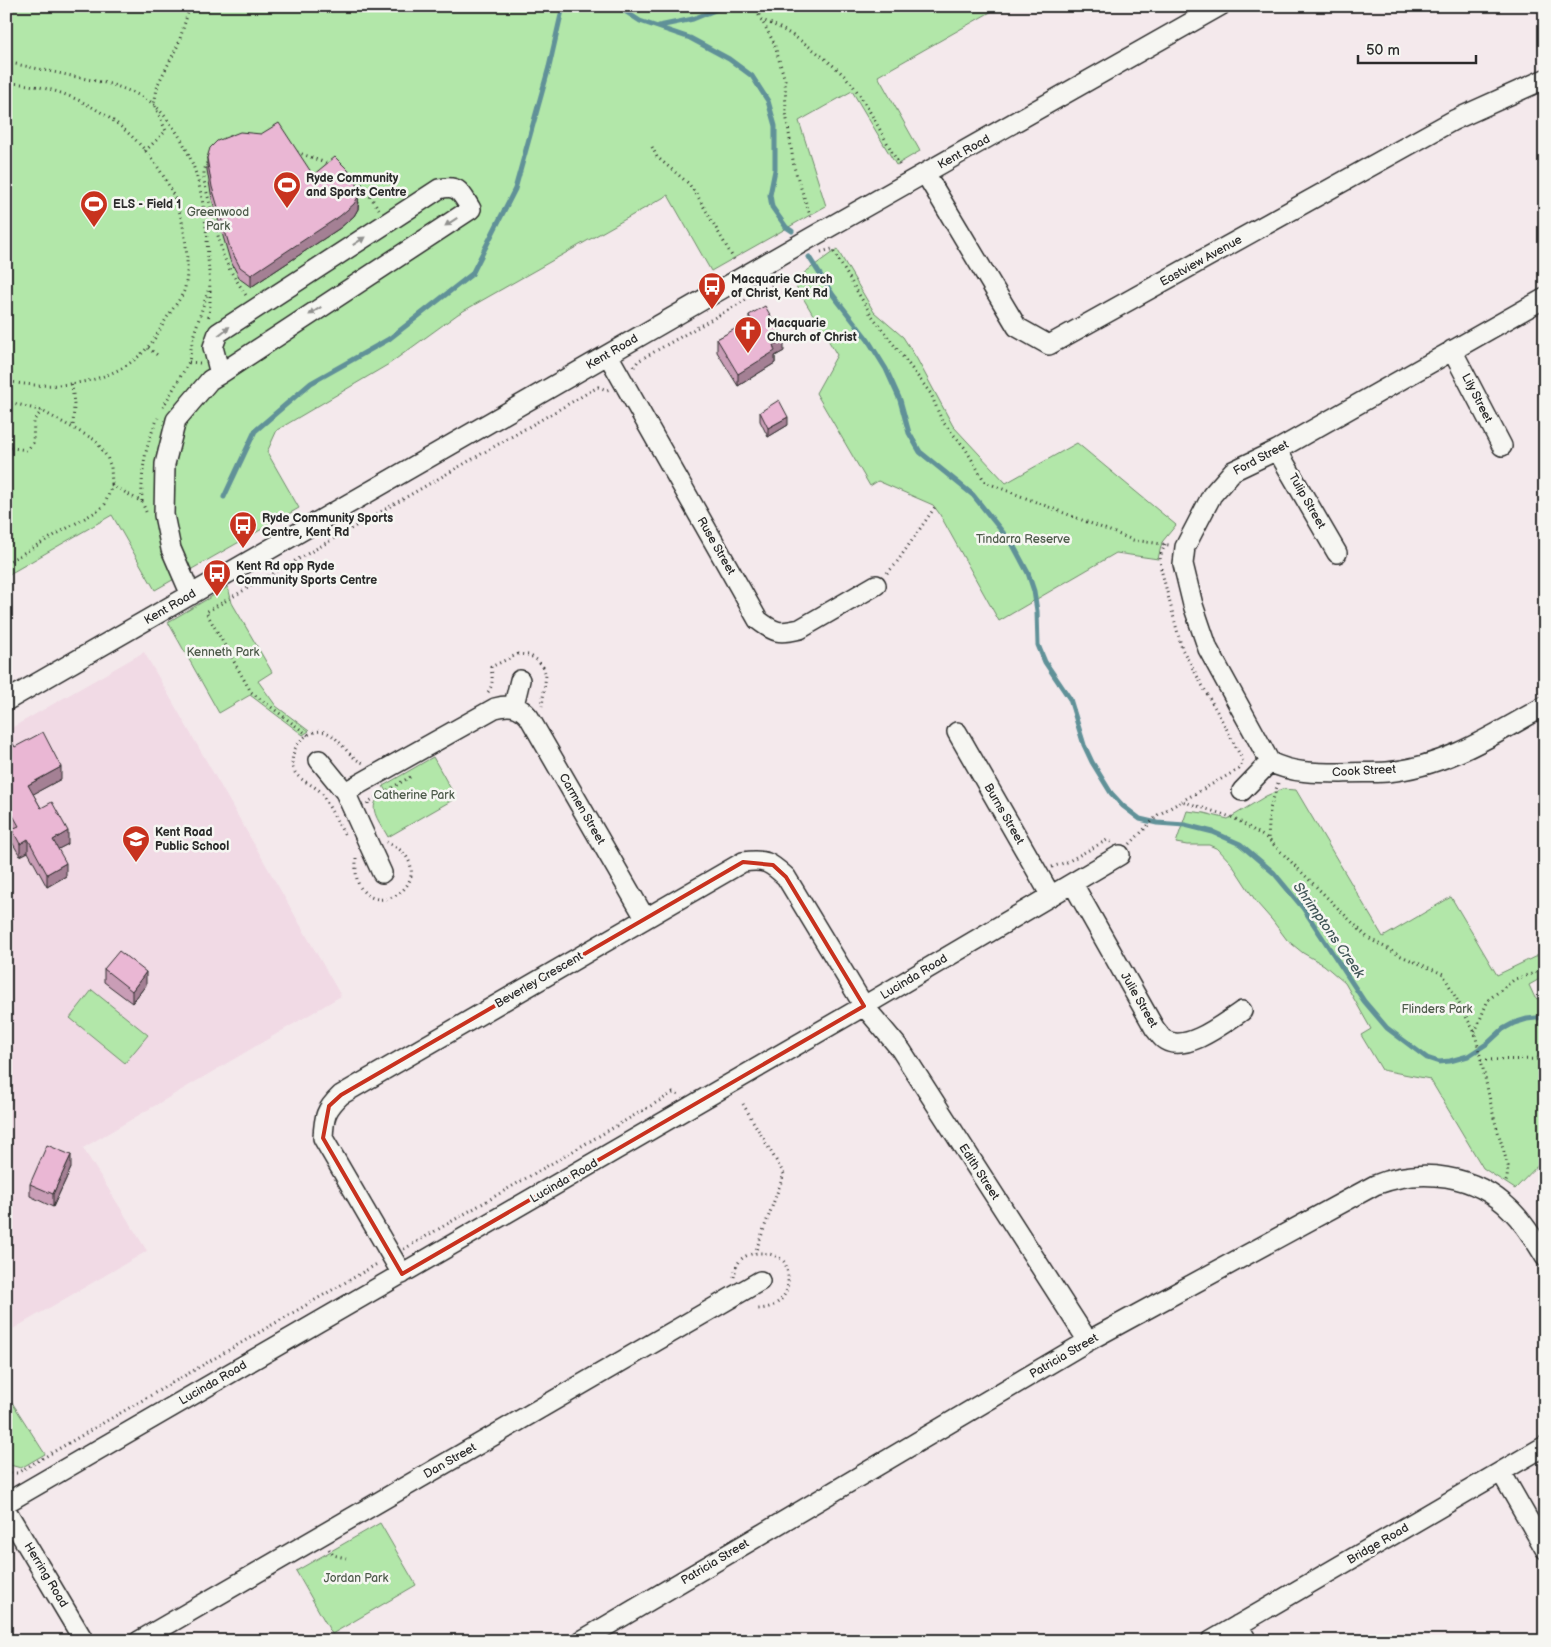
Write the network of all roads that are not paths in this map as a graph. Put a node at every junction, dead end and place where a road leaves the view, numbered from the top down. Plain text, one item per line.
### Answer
1 (1220, 6) edge
2 (1545, 79) edge
3 (925, 174) junction
4 (1545, 298) edge
5 (1452, 350) junction
6 (608, 355) junction
7 (220, 374) junction
8 (1502, 446) dead end
9 (1277, 450) junction
10 (1337, 553) dead end
11 (876, 584) road end
12 (191, 595) junction
13 (520, 680) dead end
14 (6, 701) edge
15 (514, 705) junction
16 (1545, 706) edge
17 (957, 732) dead end
18 (319, 760) dead end
19 (1276, 765) junction
20 (345, 792) junction
21 (1242, 792) dead end
22 (1123, 848) road end
23 (382, 873) dead end
24 (1073, 884) junction
25 (1051, 896) junction
26 (645, 918) junction
27 (864, 1006) junction
28 (1242, 1011) dead end
29 (1545, 1257) edge
30 (402, 1274) junction
31 (760, 1281) dead end
32 (1088, 1341) junction
33 (1545, 1446) edge
34 (1501, 1472) junction
35 (6, 1503) edge
36 (6, 1510) edge
37 (1545, 1549) edge
38 (1242, 1633) edge
39 (84, 1641) edge
40 (139, 1641) edge
41 (581, 1641) edge
42 (1211, 1641) edge

1 - 3 street, Kent Road
2 - 3 street, Eastview Avenue
3 - 6 street, Kent Road
4 - 5 street, Ford Street
5 - 8 street, Lily Street
5 - 9 street, Ford Street
6 - 11 street, Ruse Street
6 - 12 street, Kent Road
7 -> 7 street
7 - 12 street
9 - 10 street, Tulip Street
9 - 19 street, Ford Street
12 - 14 street, Kent Road
13 - 15 street
15 - 20 street
15 - 26 street, Carmen Street
16 - 19 street, Cook Street
17 - 25 street, Burns Street
18 - 20 street
19 - 21 street
20 - 23 street
22 - 24 street, Lucinda Road
24 - 25 street, Lucinda Road
24 - 28 street, Julie Street
25 - 27 street, Lucinda Road
26 - 27 street, Beverley Crescent
26 - 30 street, Beverley Crescent
27 - 30 street, Lucinda Road
27 - 32 street, Edith Street
29 - 32 street, Patricia Street
30 - 35 street, Lucinda Road
31 - 40 street, Dan Street
32 - 41 street, Patricia Street
33 - 34 street, Bridge Road
34 - 37 street
34 - 38 street, Bridge Road
36 - 39 street, Herring Road
38 - 42 street, Bridge Road

